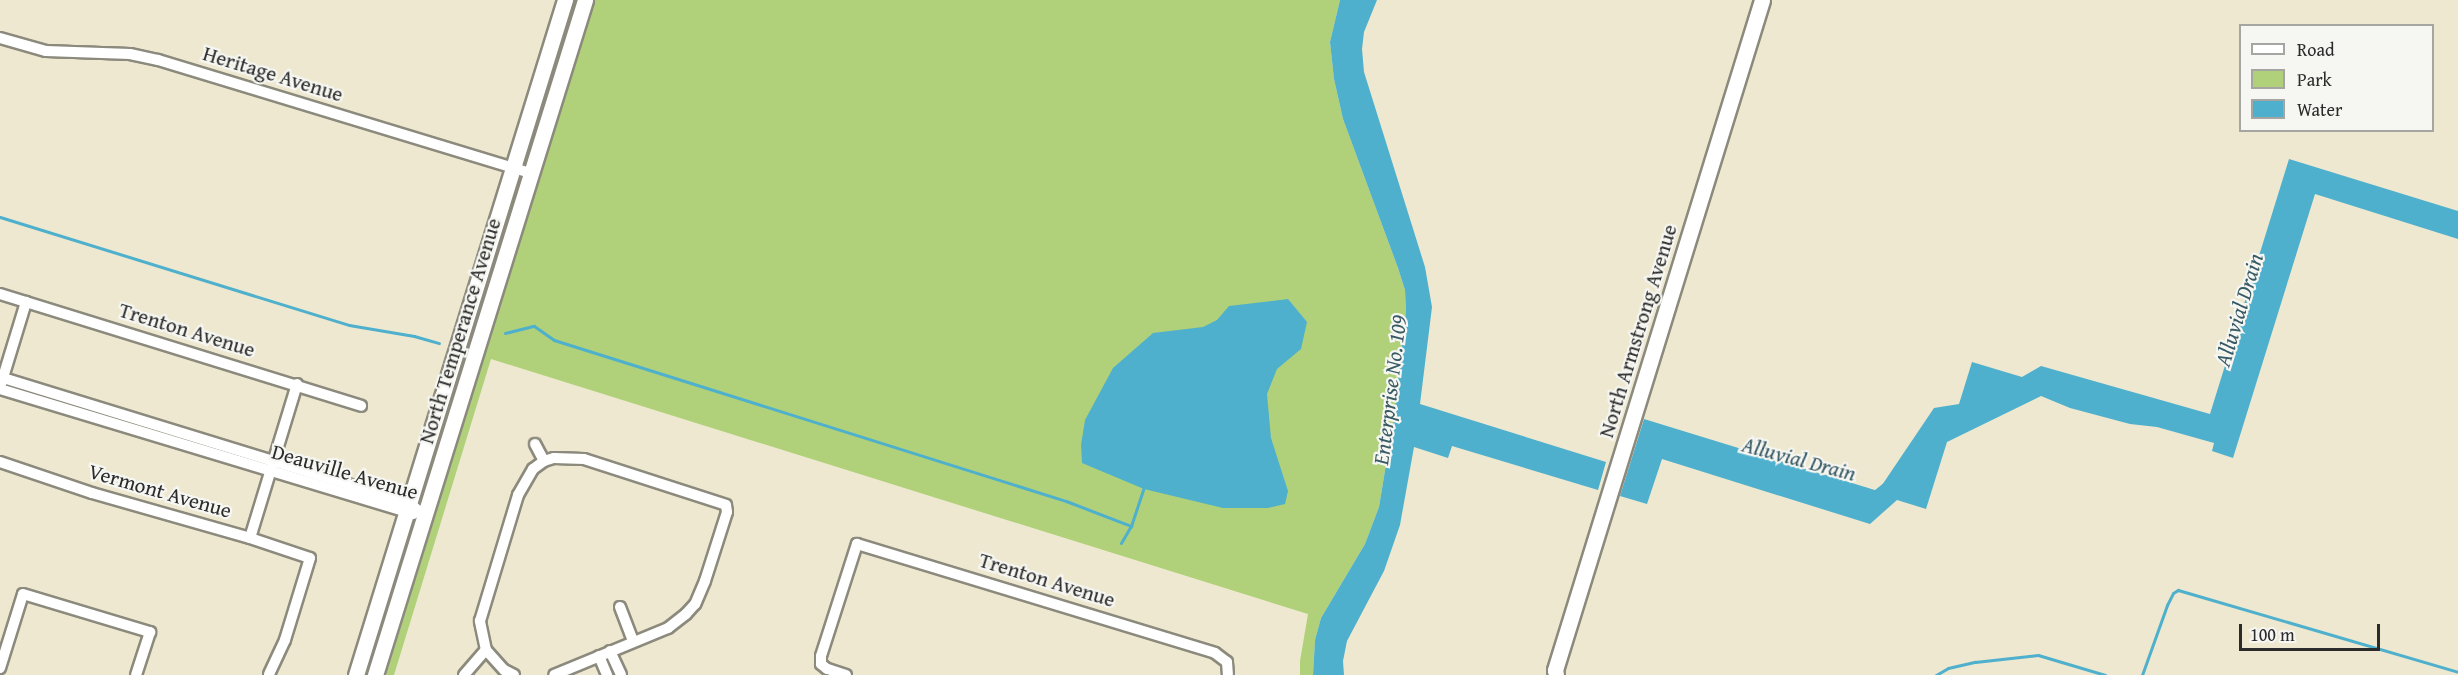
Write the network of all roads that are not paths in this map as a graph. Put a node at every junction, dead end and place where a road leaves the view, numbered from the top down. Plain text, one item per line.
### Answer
1 (566, 0) edge
2 (585, 0) edge
3 (1762, 0) edge
4 (0, 39) edge
5 (513, 167) junction
6 (531, 173) junction
7 (0, 294) edge
8 (27, 302) junction
9 (1, 383) edge
10 (297, 384) junction
11 (361, 406) dead end
12 (535, 444) dead end
13 (274, 460) junction
14 (544, 461) junction
15 (0, 462) edge
16 (271, 472) junction
17 (408, 508) junction
18 (424, 515) junction
19 (250, 538) junction
20 (620, 608) dead end
21 (633, 641) junction
22 (486, 650) junction
23 (610, 651) junction
24 (599, 656) junction
25 (0, 668) edge
26 (136, 675) edge
27 (268, 675) edge
28 (358, 675) edge
29 (375, 675) edge
30 (464, 675) edge
31 (514, 675) edge
32 (554, 675) edge
33 (607, 675) edge
34 (621, 675) edge
35 (846, 675) edge
36 (1228, 675) edge
37 (1556, 675) edge

1 - 5 main road, North Temperance Avenue
2 - 6 main road, North Temperance Avenue
3 - 37 main road, North Armstrong Avenue
4 - 5 street, Heritage Avenue
5 - 6 street, Heritage Avenue
5 - 17 main road, North Temperance Avenue
6 - 18 main road, North Temperance Avenue
7 - 8 street, Trenton Avenue
8 - 9 street
8 - 10 street, Trenton Avenue
9 - 13 street, Deauville Avenue
9 - 16 street, Deauville Avenue
10 - 11 street, Trenton Avenue
10 - 13 street
12 - 14 street
13 - 16 street
13 - 17 street, Deauville Avenue
14 - 21 street
14 - 22 street
15 - 19 street, Vermont Avenue
16 - 17 street, Deauville Avenue
16 - 19 street
17 - 18 street, Deauville Avenue
17 - 28 main road, North Temperance Avenue
18 - 29 main road, North Temperance Avenue
19 - 27 street, Vermont Avenue
20 - 21 street
21 - 23 street
22 - 30 street
22 - 31 street
23 - 24 street
23 - 34 street
24 - 32 street
24 - 33 street
25 - 26 street
35 - 36 street, Trenton Avenue

